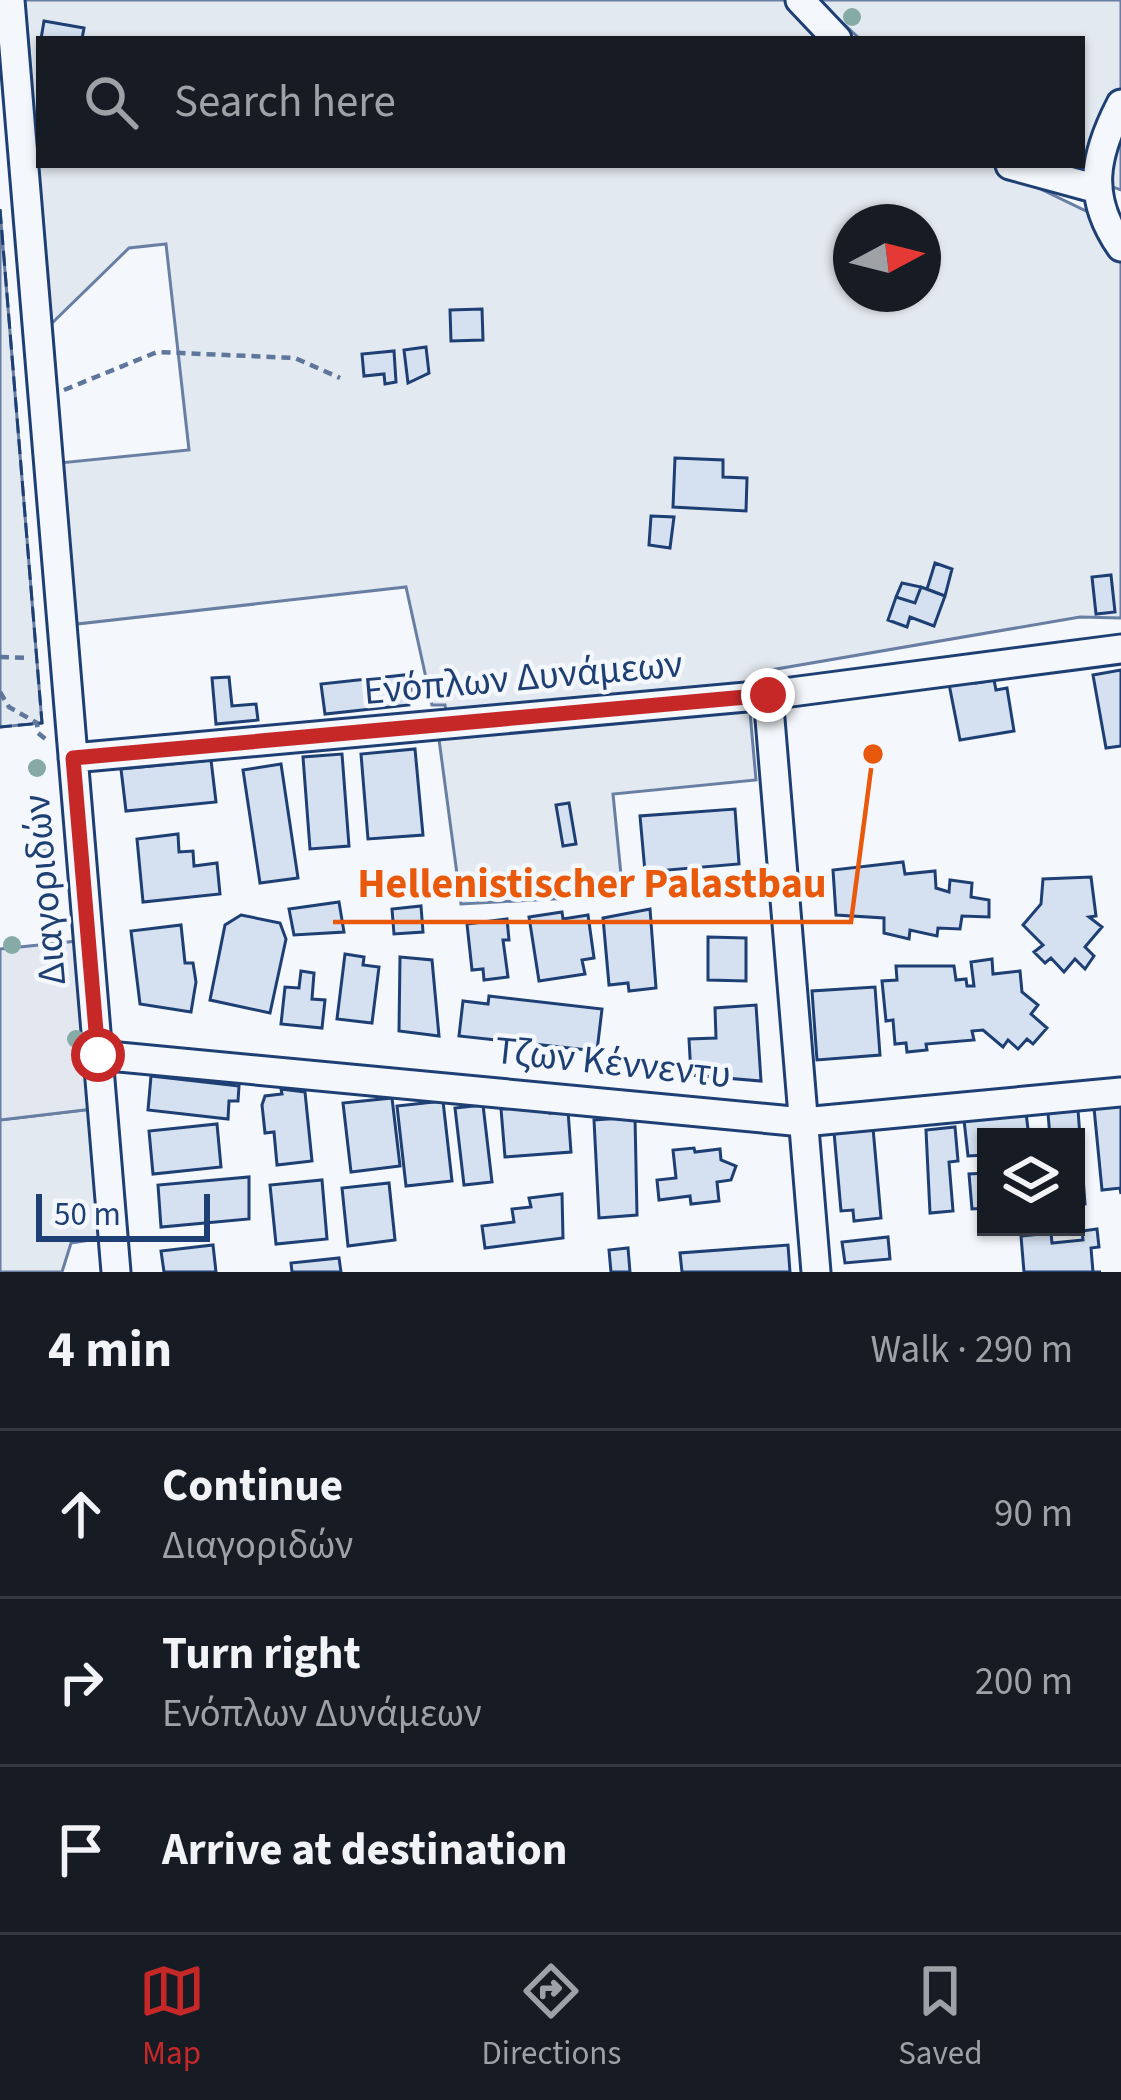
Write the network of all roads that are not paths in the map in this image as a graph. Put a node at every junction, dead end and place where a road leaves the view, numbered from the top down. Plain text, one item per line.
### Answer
1 (10, 0) edge
2 (800, 0) edge
3 (834, 36) edge
4 (1121, 104) edge
5 (1021, 168) edge
6 (1094, 188) junction
7 (1121, 247) edge
8 (1121, 649) edge
9 (768, 695) junction
10 (73, 758) junction
11 (98, 1055) junction
12 (1121, 1092) edge
13 (802, 1122) junction
14 (116, 1272) edge
15 (816, 1272) edge

1 - 10 street, Διαγοριδών
2 - 3 street
4 - 6 street
5 - 6 street
6 - 7 street
8 - 9 street, Ενόπλων Δυνάμεων
9 - 10 street, Ενόπλων Δυνάμεων
9 - 13 street
10 - 11 street, Διαγοριδών
11 - 13 street, Τζων Κέννεντυ
11 - 14 street, Διαγοριδών
12 - 13 street, Τζων Κέννεντυ
13 - 15 street

